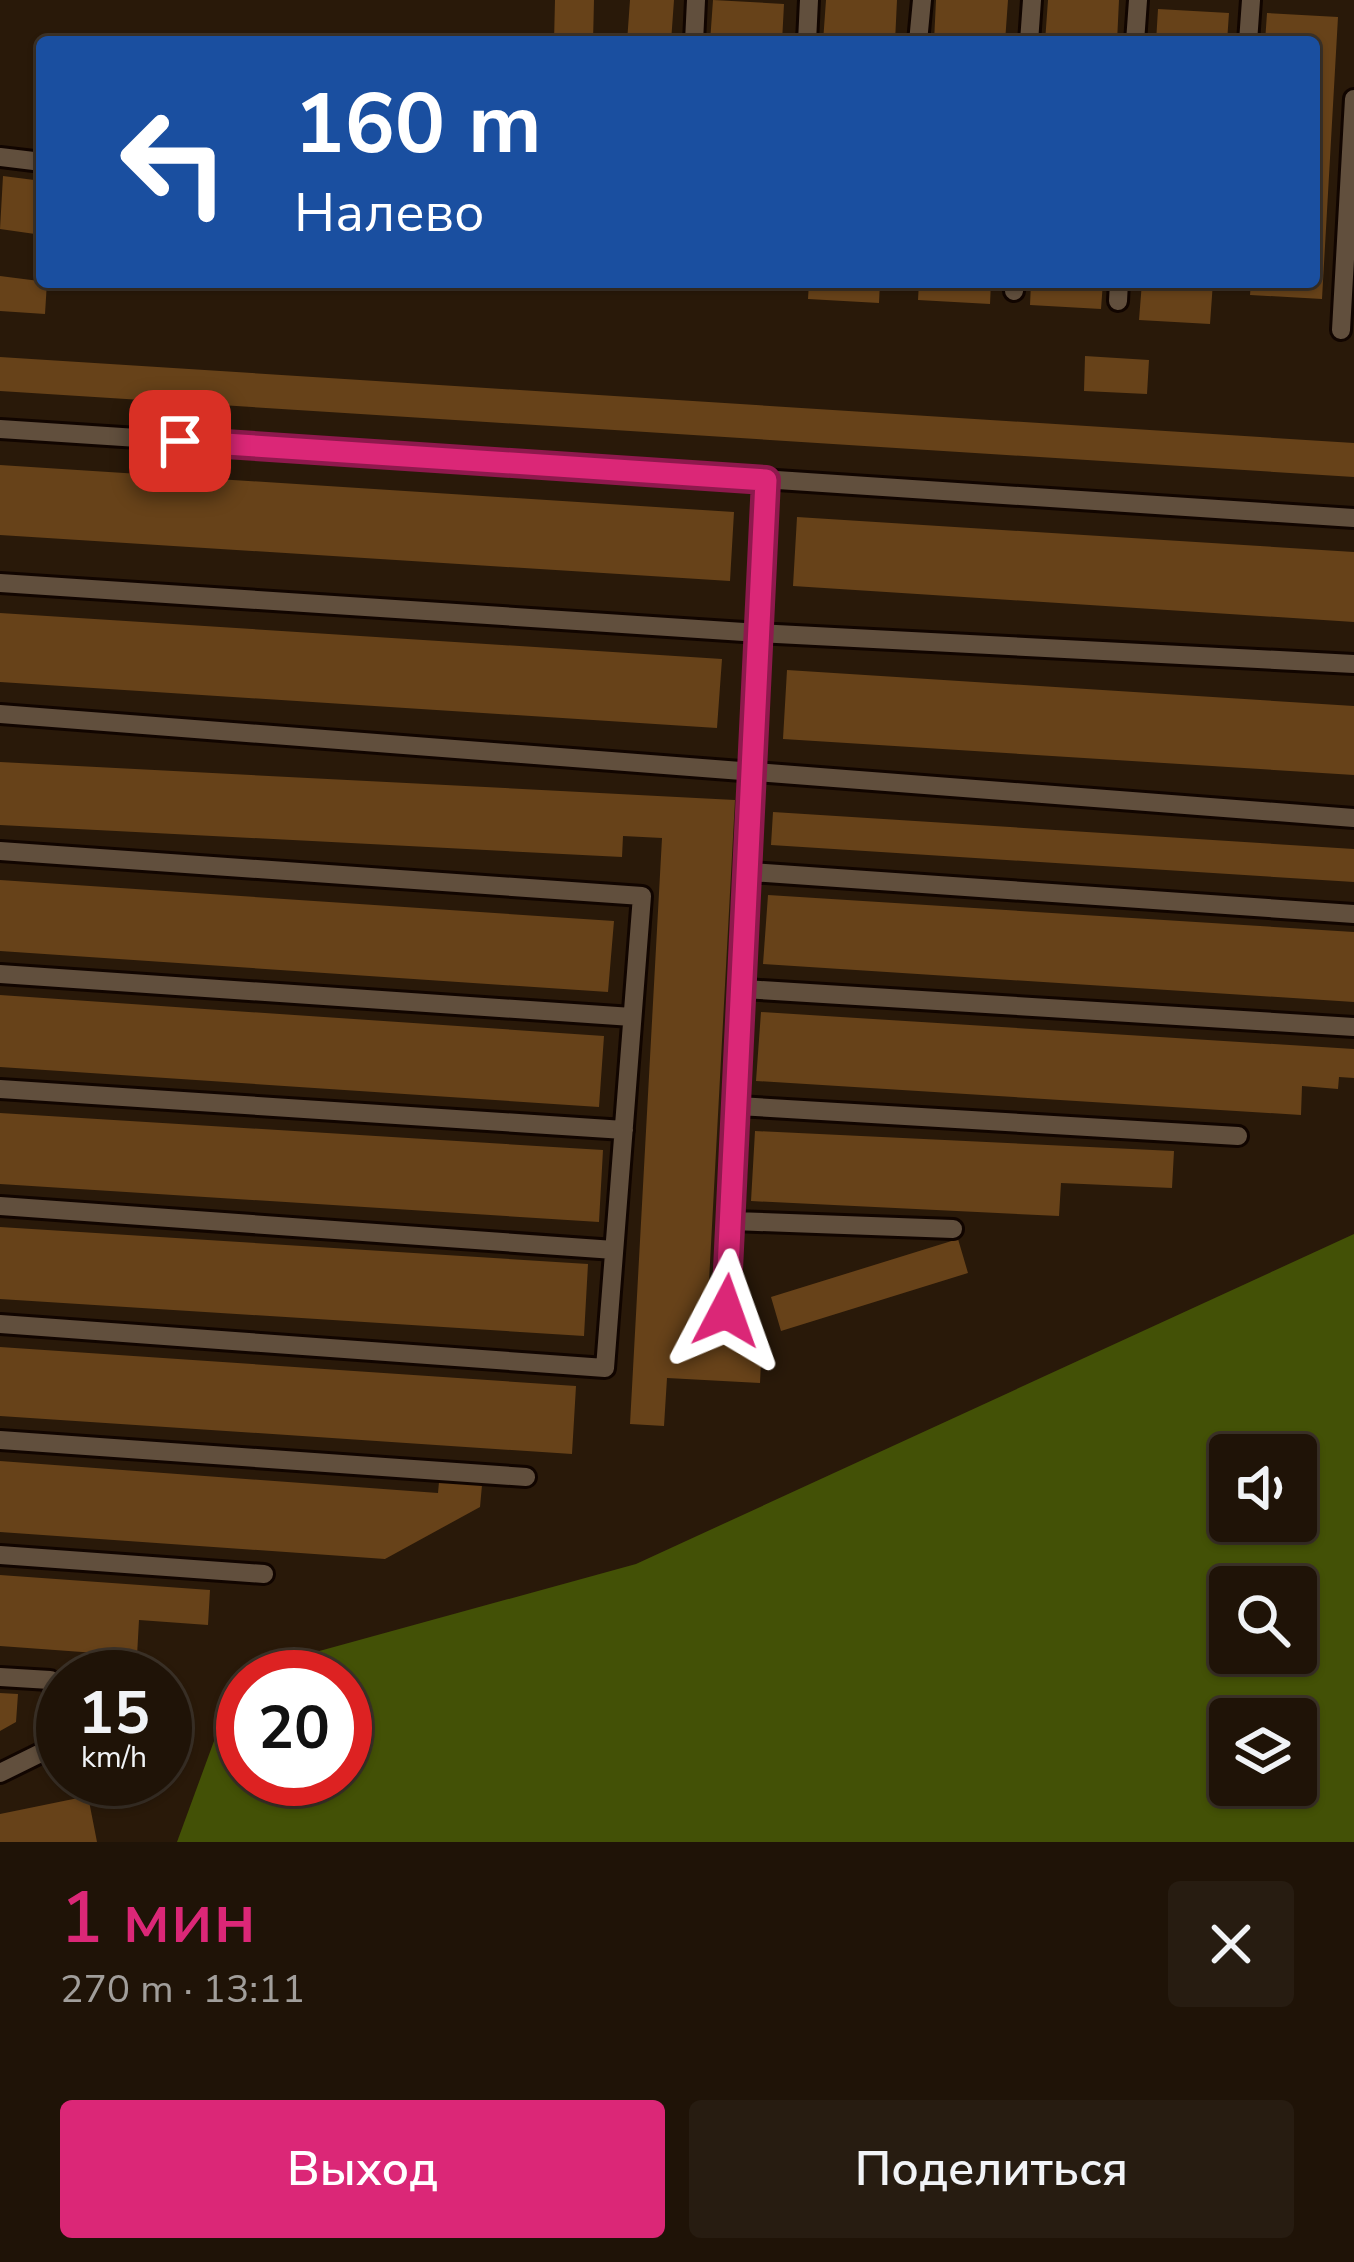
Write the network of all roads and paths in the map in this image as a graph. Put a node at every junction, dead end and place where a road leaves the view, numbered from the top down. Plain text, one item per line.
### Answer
1 (696, 0) edge
2 (809, 0) edge
3 (922, 0) edge
4 (1032, 0) edge
5 (1138, 0) edge
6 (1251, 0) edge
7 (694, 36) edge
8 (807, 36) edge
9 (919, 36) edge
10 (1029, 36) edge
11 (1135, 36) edge
12 (1248, 36) edge
13 (1354, 99) edge
14 (0, 157) edge
15 (36, 161) edge
16 (1341, 330) dead end
17 (0, 429) edge
18 (766, 480) junction
19 (1354, 518) edge
20 (0, 583) edge
21 (759, 633) junction
22 (1354, 664) edge
23 (0, 714) edge
24 (754, 775) junction
25 (1354, 818) edge
26 (0, 851) edge
27 (749, 872) junction
28 (1354, 914) edge
29 (0, 974) edge
30 (744, 989) junction
31 (632, 1017) junction
32 (1354, 1027) edge
33 (0, 1089) edge
34 (738, 1106) junction
35 (624, 1130) junction
36 (1238, 1136) dead end
37 (0, 1206) edge
38 (733, 1221) junction
39 (953, 1229) dead end
40 (614, 1250) junction
41 (726, 1311) dead end
42 (0, 1324) edge
43 (0, 1441) edge
44 (526, 1477) dead end
45 (0, 1555) edge
46 (264, 1574) dead end
47 (0, 1677) edge
48 (36, 1679) edge
49 (36, 1755) edge
50 (0, 1773) edge

1 - 7 lane
2 - 8 lane
3 - 9 lane
4 - 10 lane
5 - 11 lane
6 - 12 lane
13 - 16 lane
14 - 15 lane
17 - 18 lane
18 - 19 lane
18 - 21 lane
20 - 21 lane
21 - 22 lane
21 - 24 lane
23 - 24 lane
24 - 25 lane
24 - 27 lane
26 - 31 lane
27 - 28 lane
27 - 30 lane
29 - 31 lane
30 - 32 lane
30 - 34 lane
31 - 35 lane
33 - 35 lane
34 - 36 lane
34 - 38 lane
35 - 40 lane
37 - 40 lane
38 - 39 lane
38 - 41 lane
40 - 42 lane
43 - 44 lane
45 - 46 lane
47 - 48 lane
49 - 50 lane

